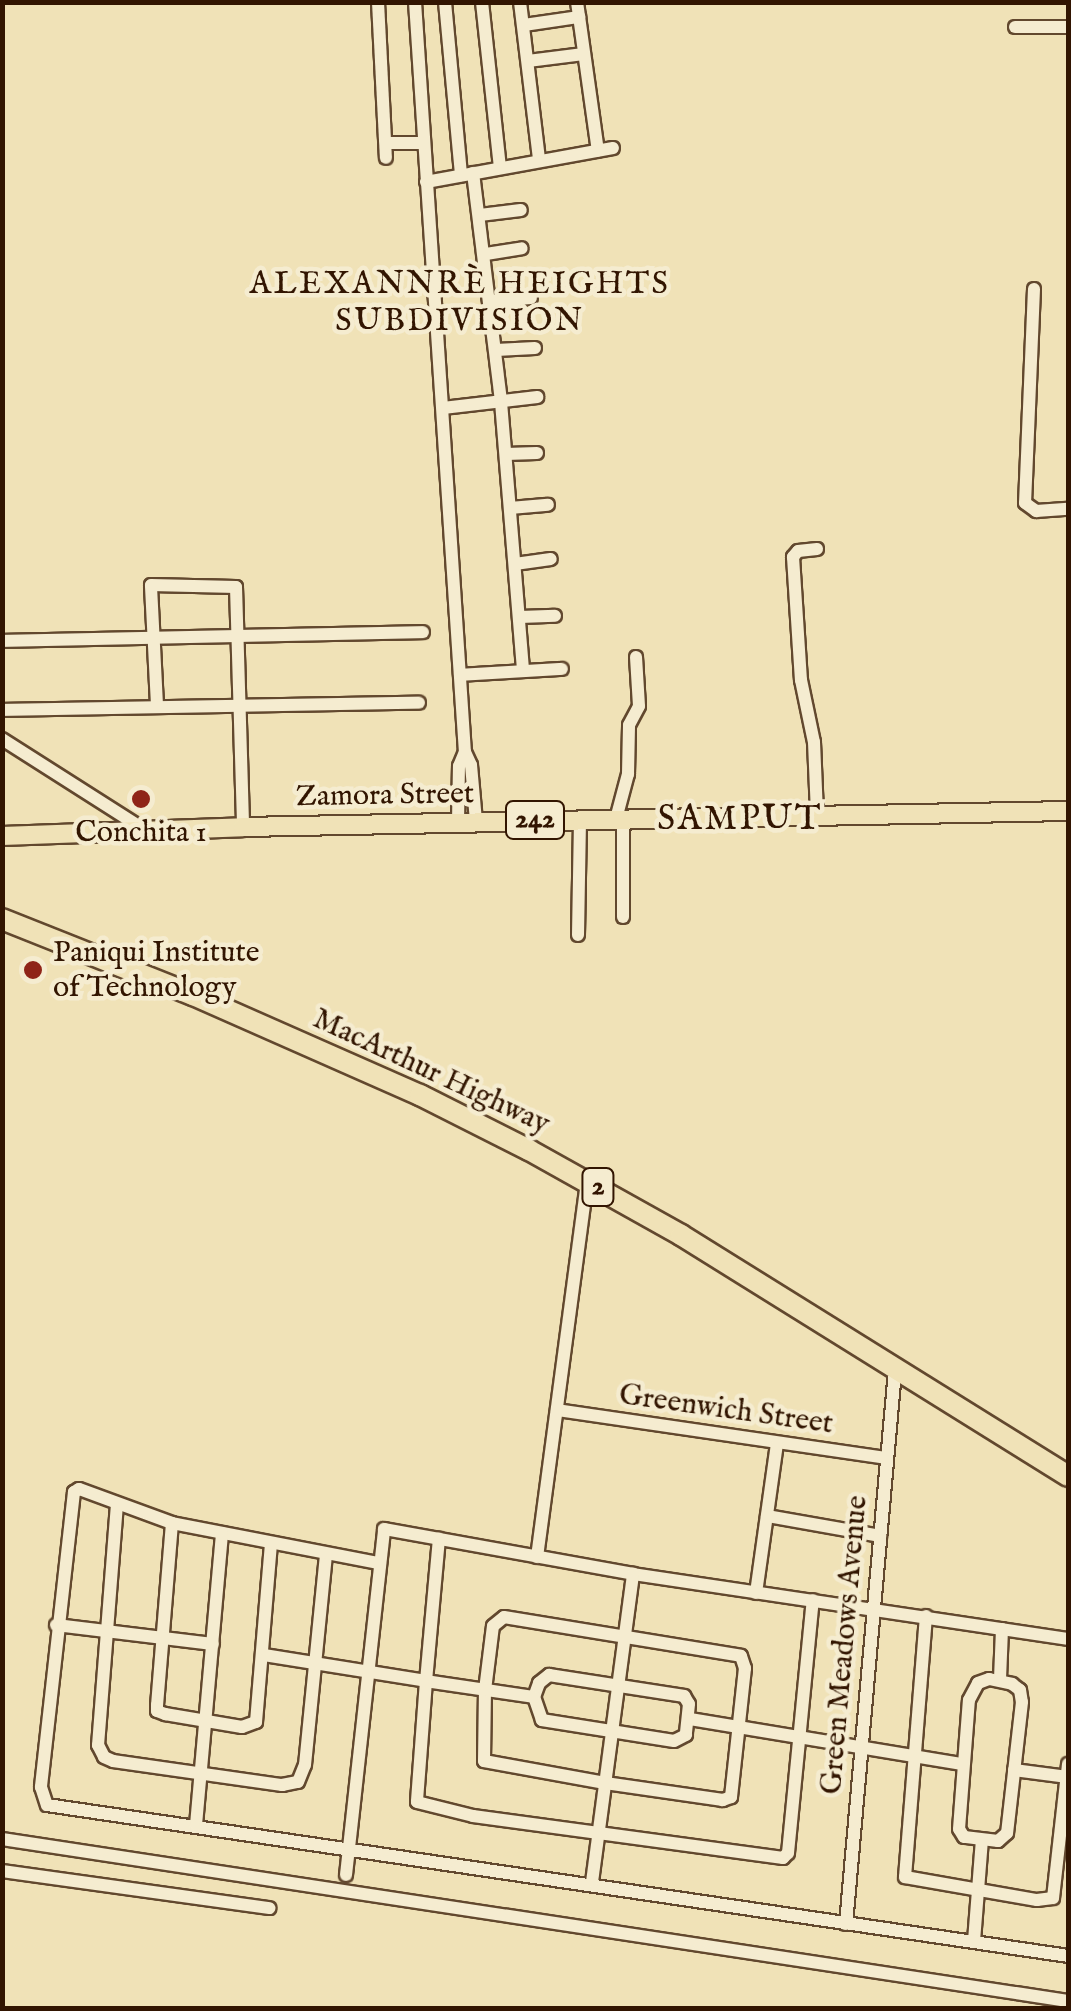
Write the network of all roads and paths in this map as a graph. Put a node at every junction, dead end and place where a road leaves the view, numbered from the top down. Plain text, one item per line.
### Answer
1 (378, 2) edge
2 (415, 2) edge
3 (445, 2) edge
4 (482, 2) edge
5 (520, 2) edge
6 (578, 10) edge
7 (524, 26) junction
8 (1068, 27) edge
9 (1015, 28) dead end
10 (584, 54) junction
11 (528, 62) junction
12 (423, 143) junction
13 (539, 160) junction
14 (500, 167) junction
15 (467, 174) junction
16 (426, 182) junction
17 (521, 210) dead end
18 (480, 215) junction
19 (522, 248) dead end
20 (486, 254) junction
21 (1034, 290) dead end
22 (530, 298) dead end
23 (491, 301) junction
24 (535, 348) dead end
25 (496, 350) junction
26 (536, 397) dead end
27 (502, 402) junction
28 (443, 408) junction
29 (537, 453) dead end
30 (506, 454) junction
31 (548, 505) dead end
32 (510, 508) junction
33 (1068, 509) edge
34 (817, 549) dead end
35 (551, 559) dead end
36 (515, 564) junction
37 (555, 616) dead end
38 (520, 617) junction
39 (423, 632) dead end
40 (238, 636) junction
41 (150, 638) junction
42 (2, 641) edge
43 (636, 657) dead end
44 (562, 669) dead end
45 (523, 671) junction
46 (460, 675) junction
47 (419, 703) dead end
48 (157, 705) junction
49 (240, 705) junction
50 (2, 710) edge
51 (2, 740) edge
52 (465, 752) junction
53 (474, 800) junction
54 (459, 801) junction
55 (1068, 811) edge
56 (818, 816) junction
57 (620, 819) junction
58 (580, 820) junction
59 (467, 822) junction
60 (244, 827) junction
61 (144, 830) junction
62 (2, 836) edge
63 (623, 917) dead end
64 (4, 919) edge
65 (578, 935) dead end
66 (587, 1181) junction
67 (895, 1370) junction
68 (557, 1410) junction
69 (777, 1444) junction
70 (887, 1458) junction
71 (1068, 1476) edge
72 (117, 1504) junction
73 (767, 1516) junction
74 (172, 1523) junction
75 (222, 1532) junction
76 (880, 1536) junction
77 (439, 1539) junction
78 (271, 1544) junction
79 (326, 1554) junction
80 (538, 1557) junction
81 (378, 1563) junction
82 (633, 1574) junction
83 (756, 1593) junction
84 (813, 1600) junction
85 (873, 1609) junction
86 (926, 1616) junction
87 (56, 1625) junction
88 (1002, 1629) junction
89 (108, 1633) junction
90 (626, 1634) junction
91 (161, 1639) junction
92 (1068, 1639) edge
93 (213, 1644) junction
94 (264, 1655) junction
95 (314, 1660) junction
96 (367, 1670) junction
97 (1000, 1679) junction
98 (426, 1681) junction
99 (620, 1686) junction
100 (484, 1690) junction
101 (534, 1697) junction
102 (690, 1719) junction
103 (206, 1721) junction
104 (740, 1727) junction
105 (614, 1732) junction
106 (801, 1735) junction
107 (860, 1744) junction
108 (913, 1755) junction
109 (962, 1764) junction
110 (1068, 1764) edge
111 (1014, 1770) junction
112 (203, 1772) junction
113 (1068, 1777) edge
114 (606, 1784) junction
115 (196, 1825) junction
116 (599, 1833) junction
117 (2, 1840) edge
118 (982, 1840) junction
119 (349, 1848) junction
120 (2, 1871) edge
121 (346, 1875) dead end
122 (592, 1882) junction
123 (978, 1890) junction
124 (269, 1908) dead end
125 (846, 1924) junction
126 (974, 1941) junction
127 (1068, 1956) edge
128 (1068, 2001) edge

1 - 12 street
2 - 12 street
3 - 15 street
4 - 14 street
5 - 7 street
6 - 7 street
6 - 10 street
7 - 11 street
8 - 9 street
10 - 11 street
10 - 13 street
11 - 13 street
12 - 16 street
13 - 14 street
14 - 15 street
15 - 16 street
15 - 18 street
16 - 28 street
17 - 18 street
18 - 20 street
19 - 20 street
20 - 23 street
21 - 33 street
22 - 23 street
23 - 25 street
24 - 25 street
25 - 27 street
26 - 27 street
27 - 28 street
27 - 30 street
28 - 46 street
29 - 30 street
30 - 32 street
31 - 32 street
32 - 36 street
34 - 56 street
35 - 36 street
36 - 38 street
37 - 38 street
38 - 45 street
39 - 40 street
40 - 41 street
40 - 41 street
40 - 49 street
41 - 42 street
41 - 48 street
43 - 57 street
44 - 45 street
45 - 46 street
46 - 52 street
47 - 49 street
48 - 49 street
48 - 50 street
49 - 60 street
51 - 61 street
52 - 53 street
52 - 54 street
53 - 54 street
53 - 59 street
54 - 59 street
55 - 56 main road, Zamora Street / 242
56 - 57 main road, Zamora Street / 242
57 - 58 main road, Zamora Street / 242
57 - 63 street
58 - 59 main road, Zamora Street / 242
58 - 65 street
59 - 60 main road, Zamora Street / 242
60 - 61 main road, Zamora Street / 242
61 - 62 main road, Zamora Street / 242
64 - 66 highway, MacArthur Highway / 2
66 - 67 highway, MacArthur Highway / 2
66 - 68 street
67 - 70 street, Green Meadows Avenue
67 - 71 highway, MacArthur Highway / 2
68 - 69 street, Greenwich Street
68 - 80 street
69 - 70 street, Greenwich Street
69 - 73 street
70 - 76 street, Green Meadows Avenue
72 - 74 street
72 - 87 street
72 - 89 street
73 - 76 street
73 - 83 street
74 - 75 street
74 - 91 street
75 - 78 street
75 - 93 street
76 - 85 street, Green Meadows Avenue
77 - 80 street
77 - 81 street
77 - 98 street
78 - 79 street
78 - 94 street
79 - 81 street
79 - 95 street
80 - 82 street
81 - 96 street
82 - 83 street
82 - 90 street
83 - 84 street
84 - 85 street
84 - 106 street
85 - 86 street
85 - 107 street, Green Meadows Avenue
86 - 88 street
86 - 108 street
87 - 89 street
87 - 115 street
88 - 92 street
88 - 97 street
89 - 91 street
89 - 112 street
90 - 99 street
90 - 100 street
90 - 104 street
91 - 93 street
91 - 103 street
93 - 103 street
94 - 95 street
94 - 103 street
95 - 96 street
95 - 112 street
96 - 98 street
96 - 119 street
97 - 109 street
97 - 111 street
98 - 100 street
98 - 116 street
99 - 101 street
99 - 102 street
99 - 105 street
100 - 101 street
100 - 114 street
101 - 105 street
102 - 104 street
102 - 105 street
103 - 112 street
104 - 106 street
104 - 114 street
105 - 114 street
106 - 107 street
106 - 116 street
107 - 108 street
107 - 125 street, Green Meadows Avenue
108 - 109 street
108 - 123 street
109 - 118 street
110 - 113 street
111 - 113 street
111 - 118 street
112 - 115 street
113 - 123 street
114 - 116 street
115 - 119 street
116 - 122 street
117 - 128 street
118 - 123 street
119 - 121 street
119 - 122 street
120 - 124 street
122 - 125 street
123 - 126 street
125 - 126 street
126 - 127 street

